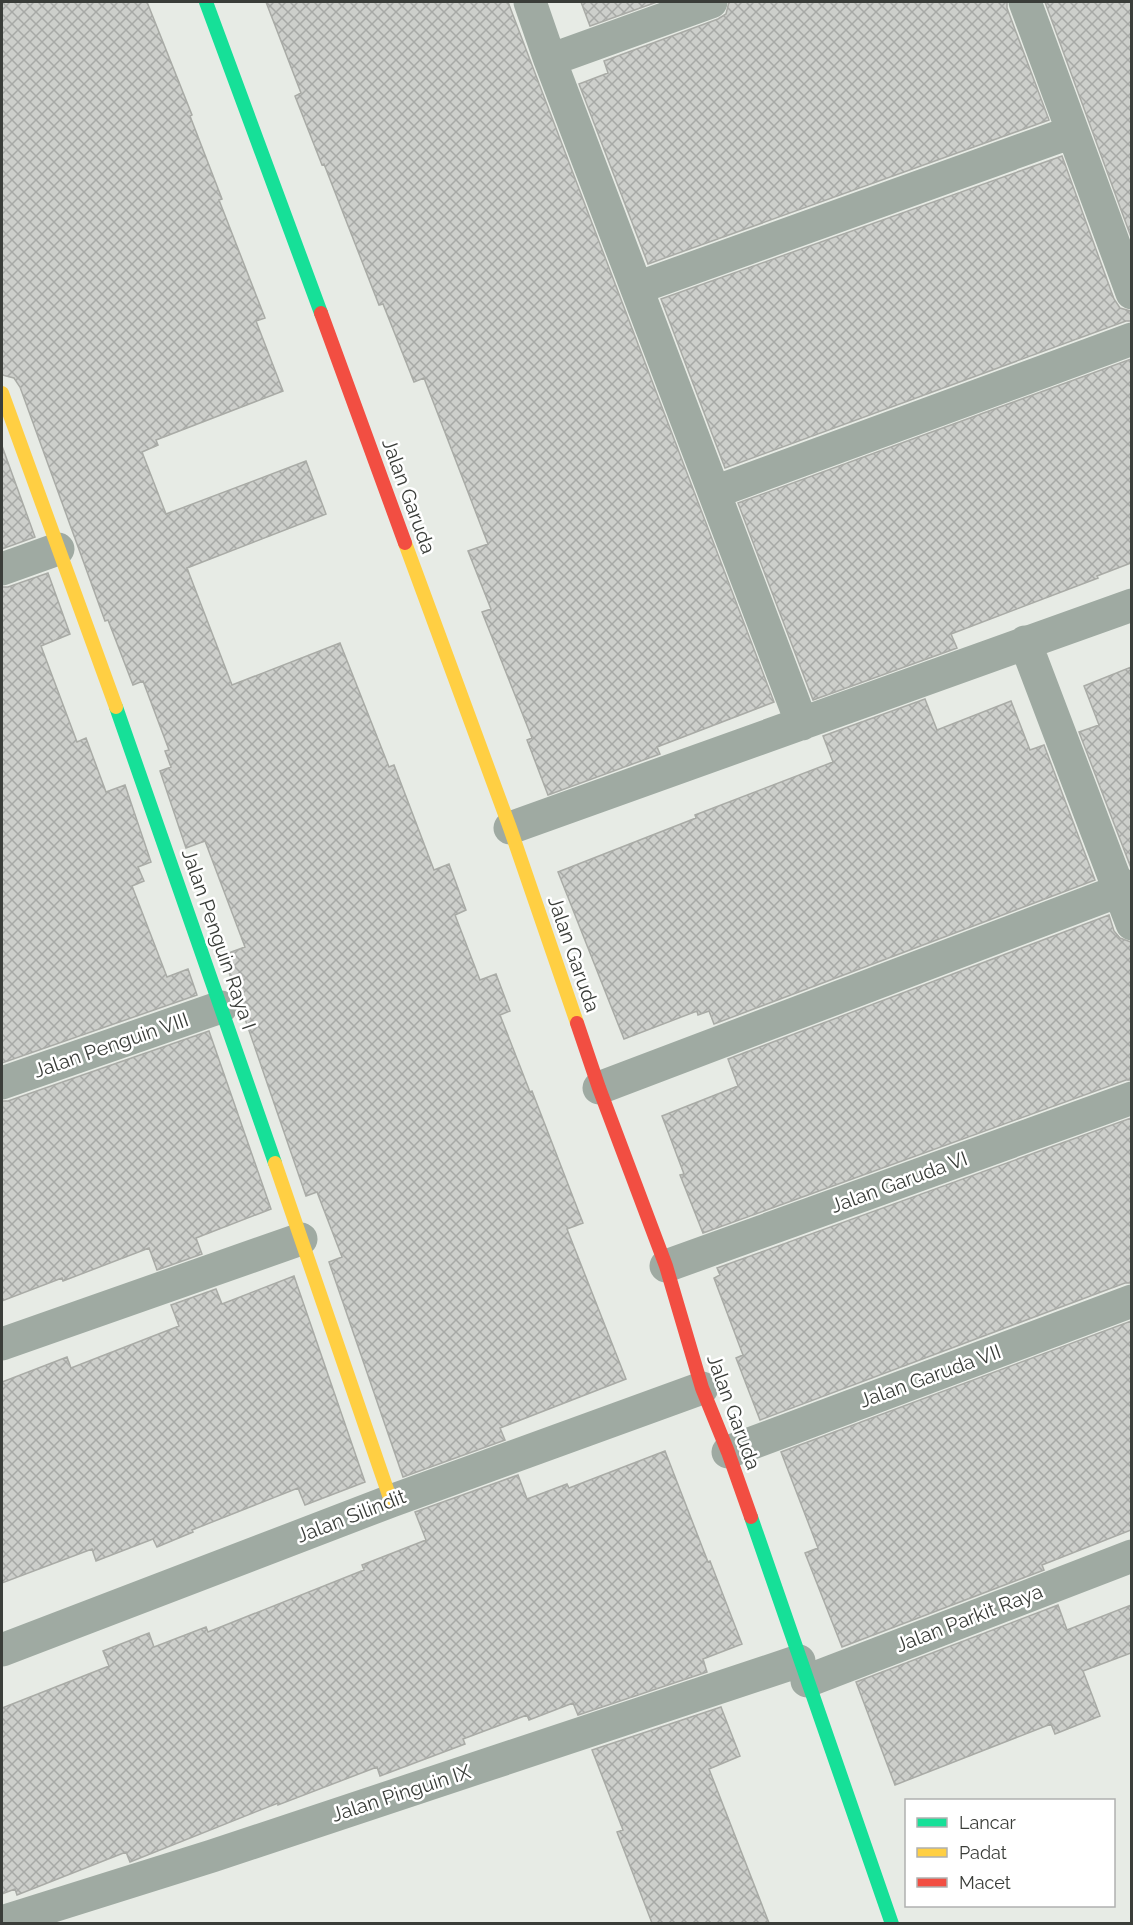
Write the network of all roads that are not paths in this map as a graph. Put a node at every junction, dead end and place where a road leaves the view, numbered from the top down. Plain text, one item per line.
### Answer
1 (206, 2) edge
2 (530, 2) edge
3 (711, 2) edge
4 (1025, 2) edge
5 (550, 60) junction
6 (1072, 132) junction
7 (637, 288) junction
8 (1131, 293) edge
9 (1131, 339) edge
10 (2, 393) edge
11 (716, 492) junction
12 (58, 549) junction
13 (2, 569) edge
14 (1131, 605) edge
15 (1025, 642) junction
16 (802, 724) junction
17 (510, 828) junction
18 (1125, 889) edge
19 (1131, 924) edge
20 (221, 1007) junction
21 (2, 1083) edge
22 (598, 1088) junction
23 (1131, 1098) edge
24 (301, 1239) junction
25 (666, 1266) junction
26 (1131, 1301) edge
27 (2, 1344) edge
28 (702, 1388) junction
29 (728, 1452) junction
30 (391, 1501) junction
31 (1131, 1556) edge
32 (2, 1650) edge
33 (803, 1671) junction
34 (2, 1922) edge
35 (892, 1923) edge

1 - 17 street, Jalan Garuda
2 - 5 street
3 - 5 street
4 - 6 street
5 - 7 street
6 - 7 street
6 - 8 street
7 - 11 street
9 - 11 street
10 - 12 street, Jalan Penguin Raya I
11 - 16 street
12 - 13 street
12 - 20 street, Jalan Penguin Raya I
14 - 15 street
15 - 16 street
15 - 18 street
16 - 17 street
17 - 22 street, Jalan Garuda
18 - 19 street
18 - 22 street
20 - 21 street, Jalan Penguin VIII
20 - 24 street, Jalan Penguin Raya I
22 - 25 street, Jalan Garuda
23 - 25 street, Jalan Garuda VI
24 - 27 street
24 - 30 street, Jalan Penguin Raya I
25 - 28 street, Jalan Garuda
26 - 29 street, Jalan Garuda VII
28 - 29 street, Jalan Garuda
28 - 30 street, Jalan Silindit
29 - 33 street, Jalan Garuda
30 - 32 street, Jalan Silindit
31 - 33 street, Jalan Parkit Raya
33 - 34 street, Jalan Pinguin IX
33 - 35 street, Jalan Garuda

